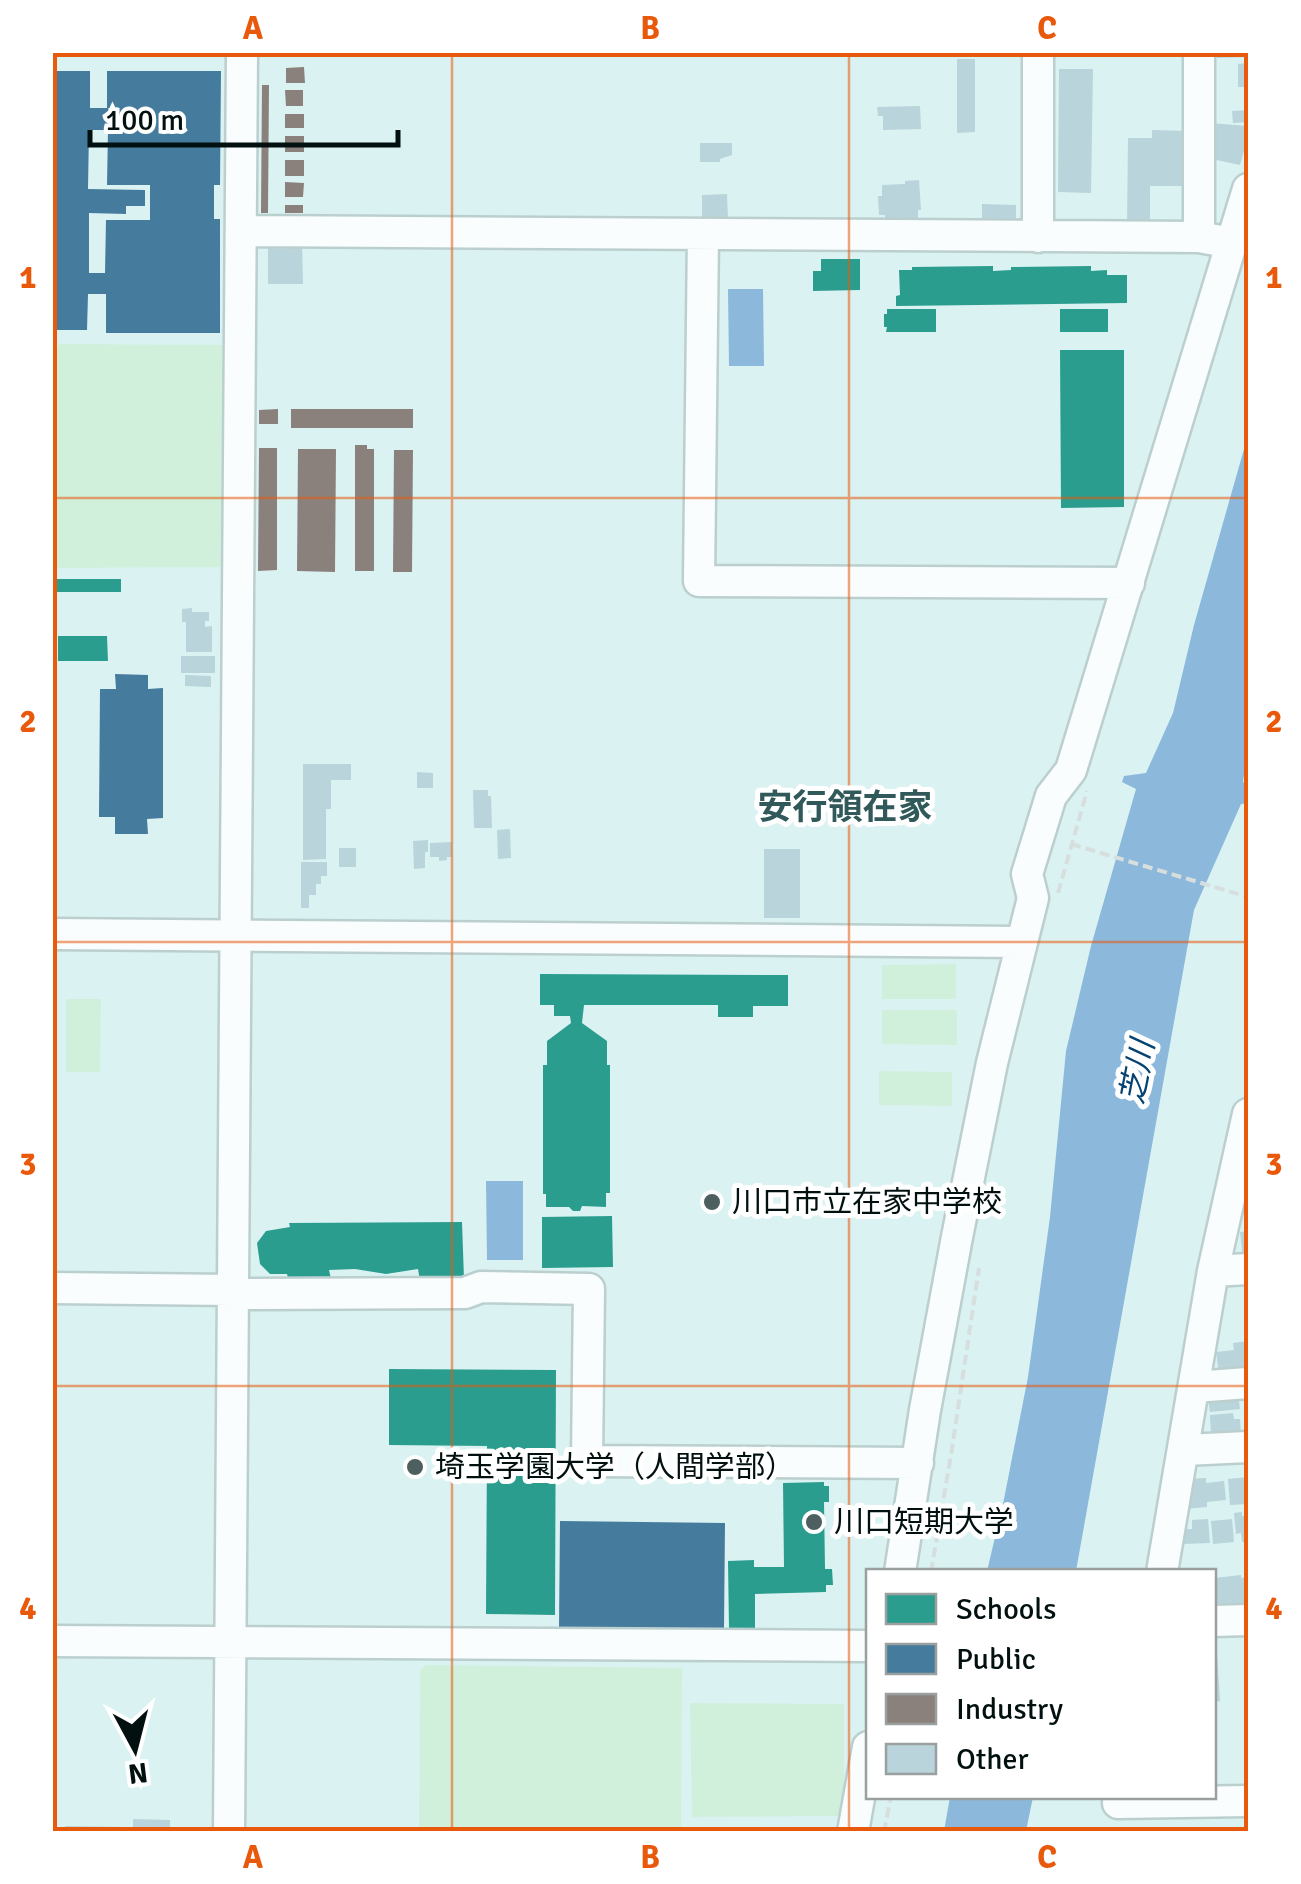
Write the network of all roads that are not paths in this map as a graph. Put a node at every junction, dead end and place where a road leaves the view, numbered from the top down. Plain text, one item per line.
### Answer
1 (242, 52) edge
2 (1038, 52) edge
3 (1199, 52) edge
4 (1248, 190) edge
5 (241, 231) junction
6 (703, 234) junction
7 (1038, 237) junction
8 (1199, 237) junction
9 (1232, 243) junction
10 (1129, 583) junction
11 (52, 934) edge
12 (234, 935) junction
13 (1022, 942) junction
14 (1248, 1114) edge
15 (1248, 1269) edge
16 (1214, 1270) junction
17 (52, 1288) edge
18 (232, 1292) junction
19 (1248, 1383) edge
20 (1194, 1387) junction
21 (1248, 1447) edge
22 (1184, 1450) junction
23 (918, 1462) junction
24 (900, 1569) edge
25 (1163, 1569) edge
26 (1248, 1620) edge
27 (1216, 1621) edge
28 (52, 1641) edge
29 (230, 1642) junction
30 (866, 1646) edge
31 (866, 1759) edge
32 (1248, 1801) edge
33 (1116, 1810) edge
34 (228, 1832) edge
35 (854, 1832) edge

1 - 5 street
2 - 7 street
3 - 8 street
4 - 9 street
5 - 6 street
5 - 12 street
6 - 7 street
6 - 10 street
7 - 8 street
8 - 9 street
9 - 10 street
10 - 13 street
11 - 12 street
12 - 13 street
12 - 18 street
13 - 23 street
14 - 16 street
15 - 16 street
16 - 20 street
17 - 18 street
18 - 23 street
18 - 29 street
19 - 20 street
20 - 22 street
21 - 22 street
22 - 25 street
23 - 24 street
26 - 27 street
28 - 29 street
29 - 30 street
29 - 34 street
31 - 35 street
32 - 33 street

